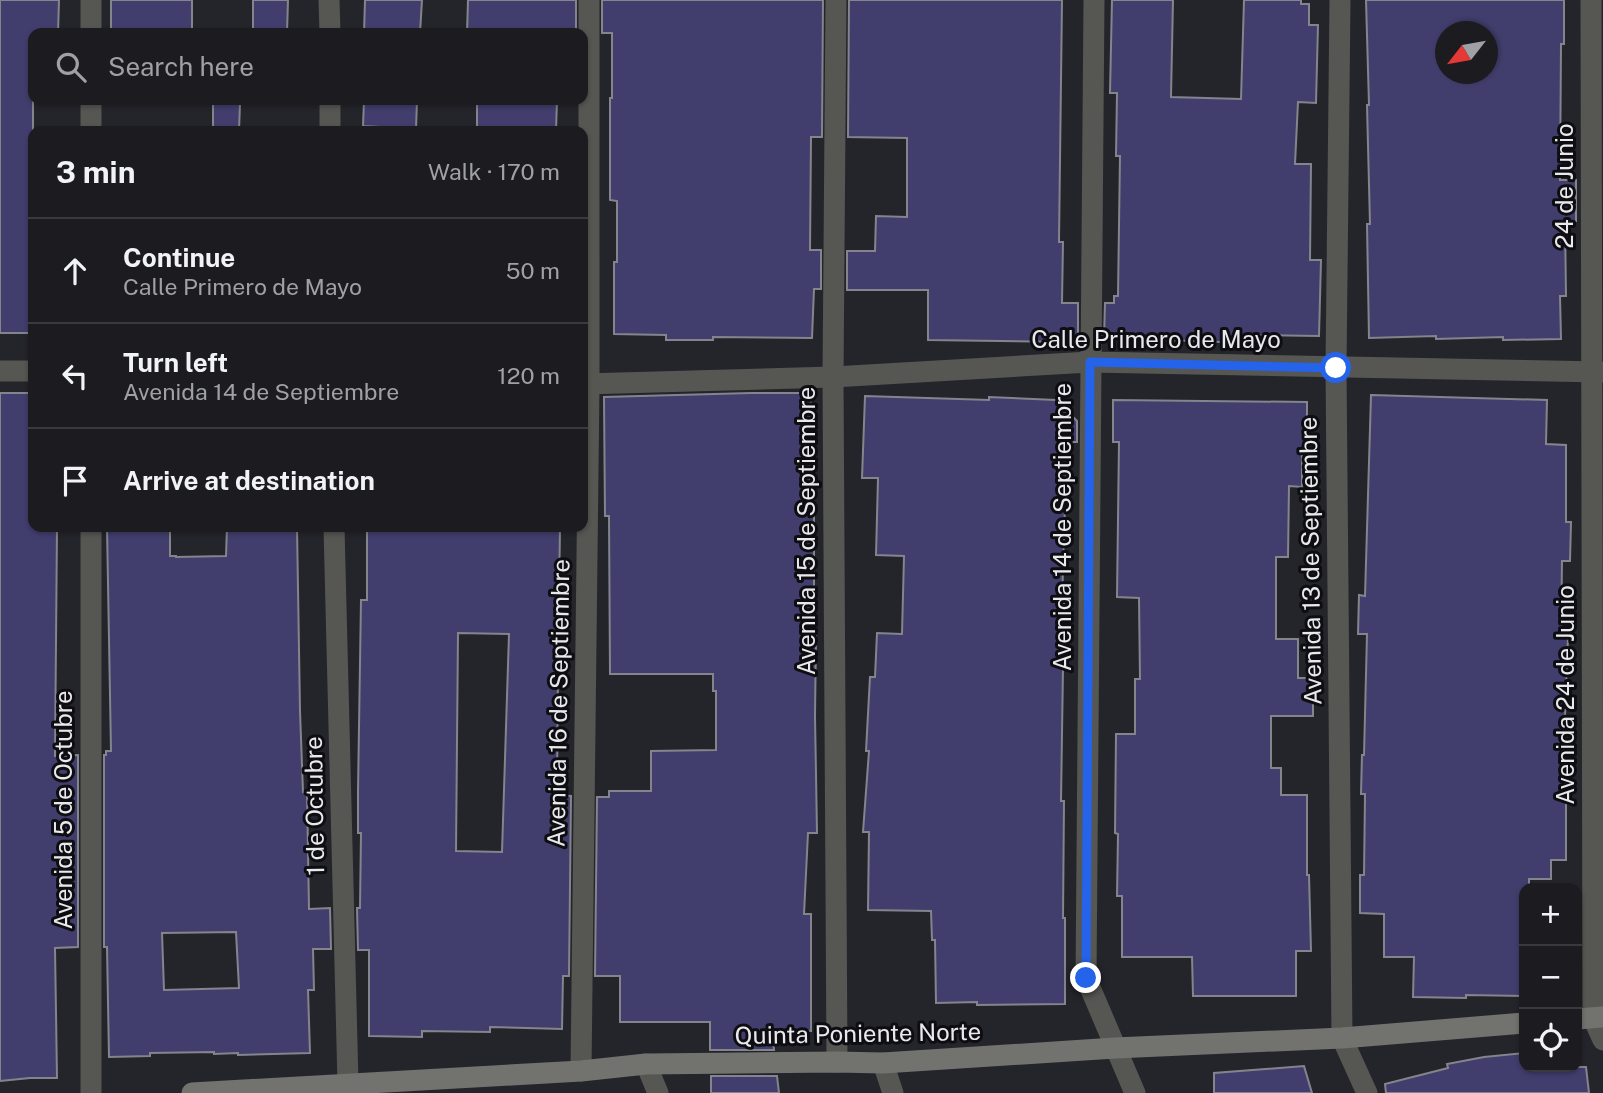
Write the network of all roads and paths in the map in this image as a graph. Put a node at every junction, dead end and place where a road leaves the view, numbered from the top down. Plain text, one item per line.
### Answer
1 (91, 0) edge
2 (330, 0) edge
3 (589, 0) edge
4 (836, 0) edge
5 (1094, 0) edge
6 (1340, 0) edge
7 (1591, 0) edge
8 (91, 28) edge
9 (330, 28) edge
10 (91, 105) edge
11 (330, 105) edge
12 (91, 126) edge
13 (330, 126) edge
14 (588, 128) edge
15 (1090, 362) junction
16 (1336, 368) junction
17 (0, 371) edge
18 (28, 371) edge
19 (1597, 372) edge
20 (833, 377) junction
21 (588, 384) edge
22 (91, 532) edge
23 (334, 532) edge
24 (585, 532) edge
25 (1591, 1018) edge
26 (1519, 1023) edge
27 (1342, 1038) junction
28 (1603, 1040) edge
29 (1115, 1048) junction
30 (838, 1062) junction
31 (883, 1063) junction
32 (646, 1064) junction
33 (581, 1071) junction
34 (348, 1084) junction
35 (426, 1087) edge
36 (91, 1093) edge
37 (192, 1093) edge
38 (658, 1093) edge
39 (893, 1093) edge
40 (1135, 1093) edge
41 (1367, 1093) edge

1 - 8 street
2 - 9 street
3 - 14 street, Avenida 16 de Septiembre
4 - 20 street, Avenida 15 de Septiembre
5 - 15 street, Avenida 14 de Septiembre
6 - 16 street, Avenida 13 de Septiembre
7 - 19 street, 24 de Junio
10 - 12 street
11 - 13 street
15 - 16 street, Calle Primero de Mayo
15 - 20 street, Calle Primero de Mayo
15 - 29 street, Avenida 14 de Septiembre
16 - 19 street, Calle Primero de Mayo
16 - 27 street, Avenida 13 de Septiembre
17 - 18 street
19 - 25 street, Avenida 24 de Junio
20 - 21 street, Calle Primero de Mayo
20 - 30 street, Avenida 15 de Septiembre
22 - 36 street, Avenida 5 de Octubre
23 - 34 street, 1 de Octubre
24 - 33 street, Avenida 16 de Septiembre
25 - 28 street
26 - 27 street, Quinta Poniente Norte
27 - 29 street, Quinta Poniente Norte
27 - 41 street
29 - 31 street, Quinta Poniente Norte
29 - 40 street, Avenida 14 de Septiembre
30 - 31 street, Quinta Poniente Norte
30 - 32 street, Quinta Poniente Norte
31 - 39 street
32 - 33 street, Quinta Poniente Norte
32 - 38 street
33 - 35 street, Quinta Poniente Norte
34 - 35 street, Quinta Poniente Norte
34 - 37 street, Quinta Poniente Norte

